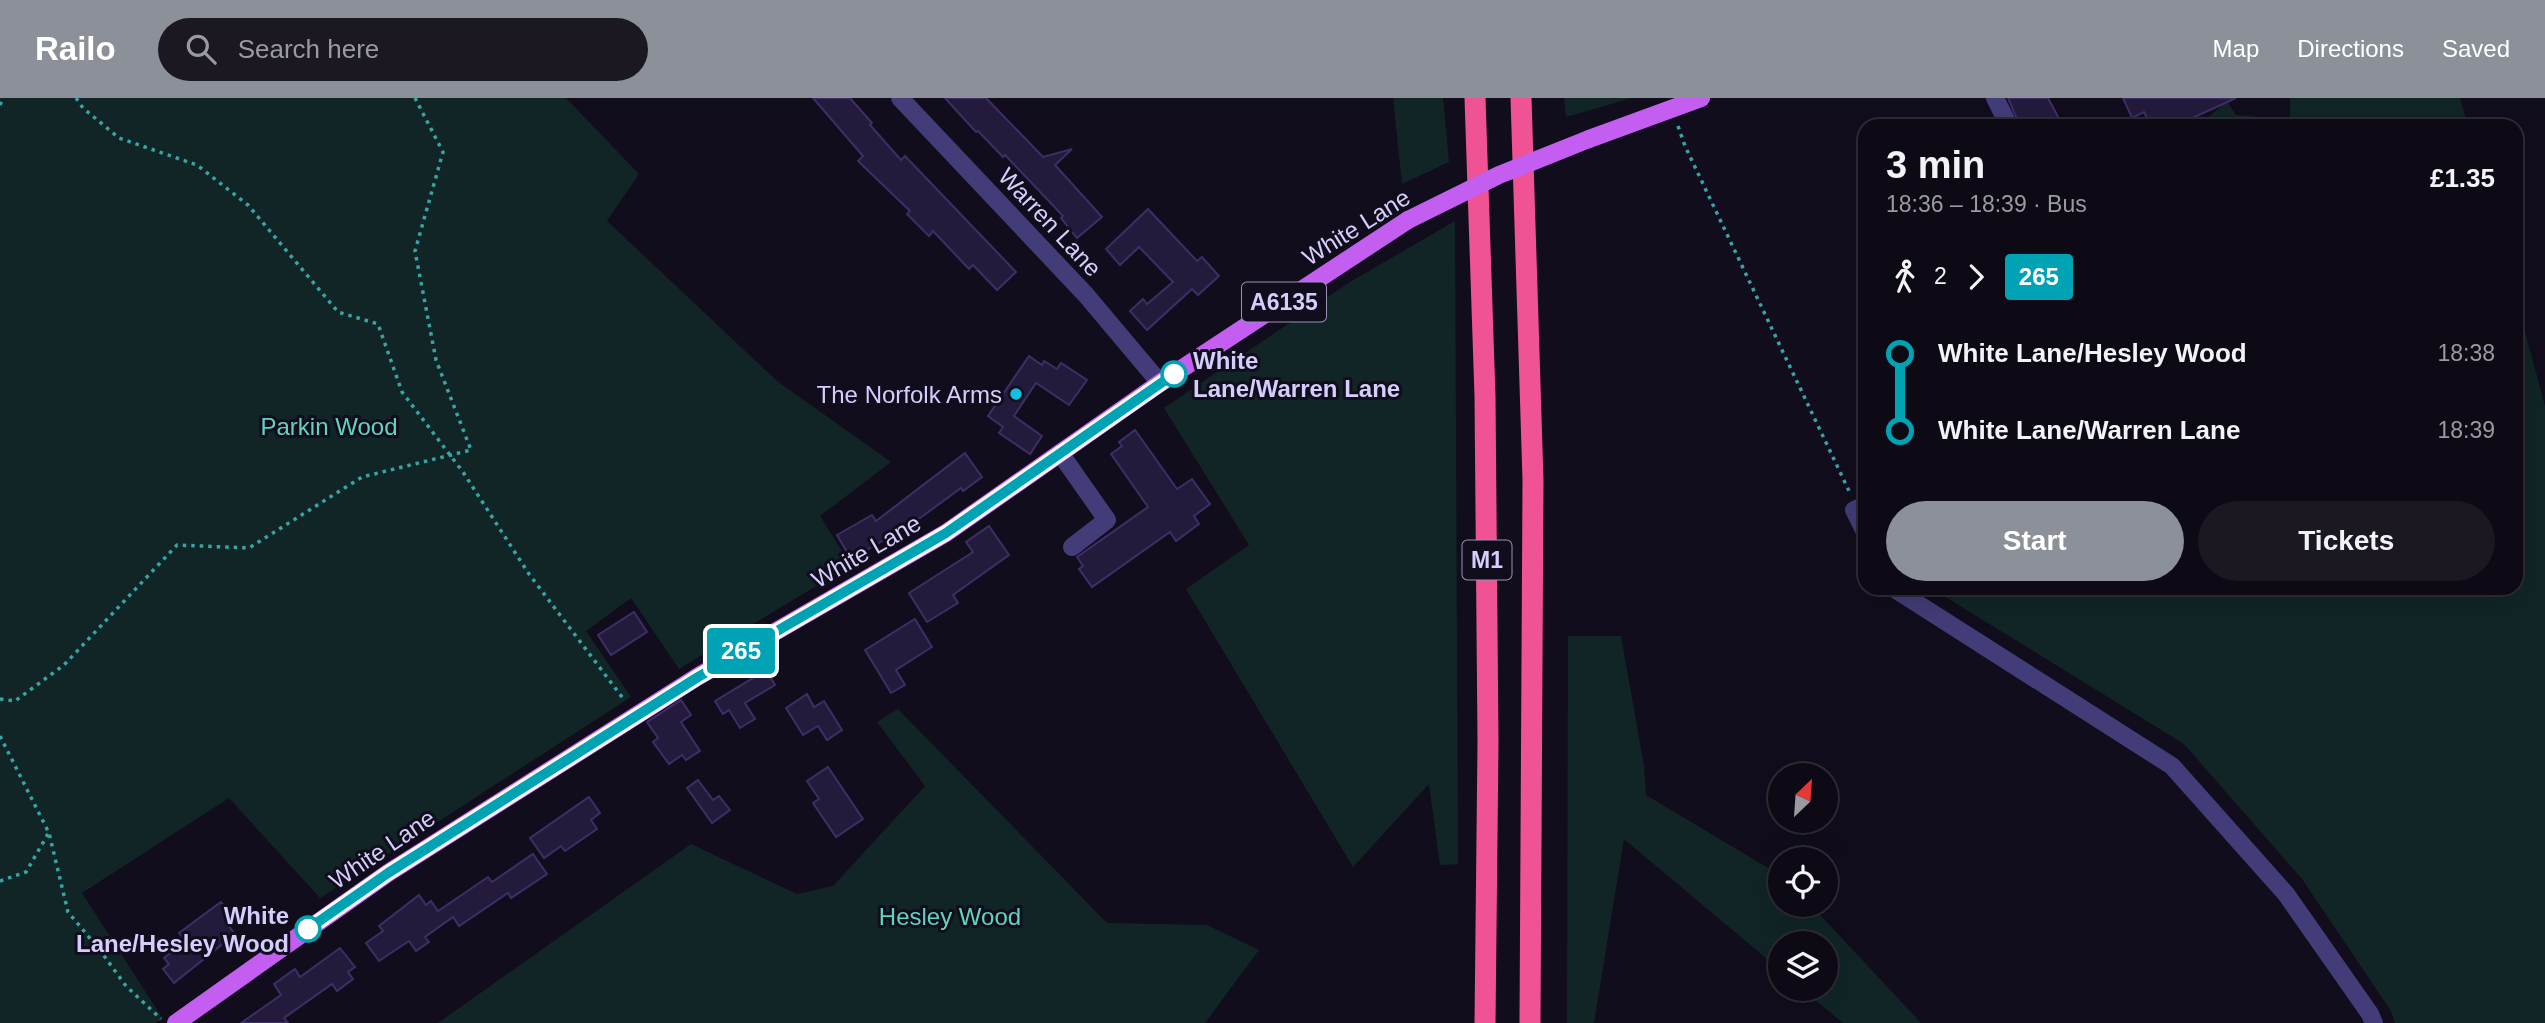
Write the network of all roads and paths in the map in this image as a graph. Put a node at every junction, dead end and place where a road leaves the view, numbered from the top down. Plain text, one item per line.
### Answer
1 (3, 98) edge
2 (76, 98) edge
3 (415, 98) edge
4 (900, 98) edge
5 (1475, 98) edge
6 (1521, 98) edge
7 (1702, 98) edge
8 (1994, 98) edge
9 (0, 105) edge
10 (1672, 107) junction
11 (2005, 119) edge
12 (1160, 383) junction
13 (1060, 453) junction
14 (450, 455) junction
15 (1858, 506) edge
16 (1072, 547) dead end
17 (1904, 595) edge
18 (0, 699) edge
19 (637, 716) junction
20 (0, 736) edge
21 (49, 833) junction
22 (0, 881) edge
23 (164, 1023) edge
24 (176, 1023) edge
25 (1485, 1023) edge
26 (1530, 1023) edge
27 (2374, 1023) edge

1 - 9 path
2 - 14 path
3 - 14 path
4 - 12 street, Warren Lane
5 - 25 highway, M1
6 - 26 highway, M1
7 - 10 main road, A6135
8 - 11 street
10 - 12 main road, White Lane / A6135, bridge
10 - 15 path
12 - 13 main road, White Lane / A6135
13 - 16 street
13 - 19 main road, White Lane / A6135
14 - 18 path
14 - 19 path
17 - 27 street
19 - 24 main road, White Lane / A6135
20 - 21 path
21 - 22 path
21 - 23 path

